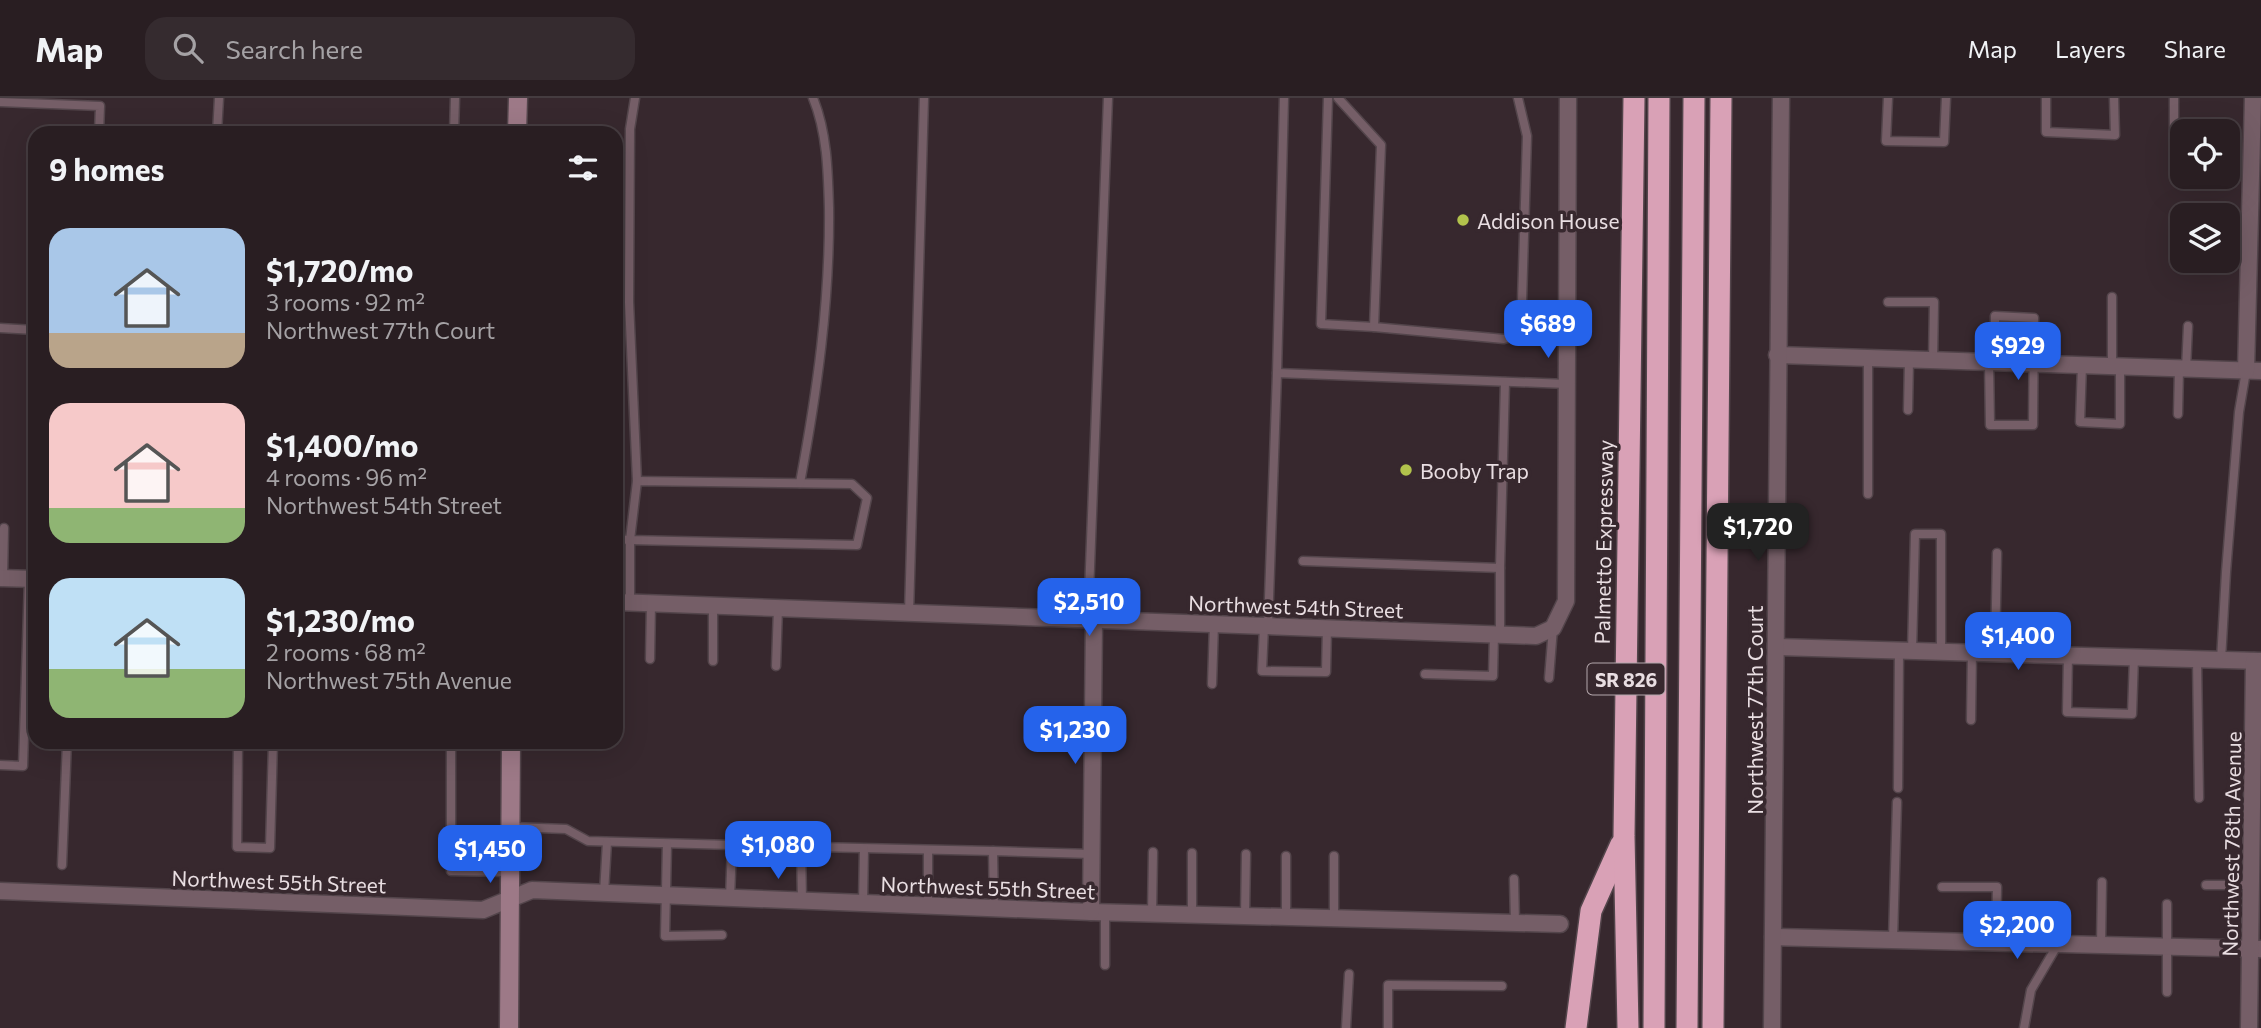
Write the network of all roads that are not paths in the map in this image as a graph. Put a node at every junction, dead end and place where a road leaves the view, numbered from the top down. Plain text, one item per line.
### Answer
1 (219, 98) edge
2 (455, 98) edge
3 (518, 98) edge
4 (635, 98) edge
5 (813, 98) edge
6 (924, 98) edge
7 (1108, 98) edge
8 (1284, 98) edge
9 (1328, 98) edge
10 (1338, 98) edge
11 (1518, 98) edge
12 (1568, 98) edge
13 (1634, 98) edge
14 (1659, 98) edge
15 (1694, 98) edge
16 (1721, 98) edge
17 (1781, 98) edge
18 (1888, 98) edge
19 (1946, 98) edge
20 (2046, 98) edge
21 (2114, 98) edge
22 (2174, 98) edge
23 (2253, 98) edge
24 (0, 102) edge
25 (2174, 119) edge
26 (99, 126) edge
27 (217, 126) edge
28 (454, 126) edge
29 (517, 126) edge
30 (2112, 297) dead end
31 (1888, 302) dead end
32 (2188, 326) dead end
33 (1374, 327) junction
34 (0, 328) edge
35 (28, 330) edge
36 (1777, 355) junction
37 (1868, 359) junction
38 (1909, 360) junction
39 (1933, 361) junction
40 (1992, 363) junction
41 (2035, 364) junction
42 (2082, 365) junction
43 (2116, 367) junction
44 (2183, 369) junction
45 (2253, 371) edge
46 (1277, 373) junction
47 (1505, 382) junction
48 (1567, 384) junction
49 (1908, 410) dead end
50 (2178, 414) dead end
51 (638, 481) junction
52 (800, 483) junction
53 (1868, 494) dead end
54 (4, 528) dead end
55 (623, 539) edge
56 (631, 540) junction
57 (1997, 553) dead end
58 (1303, 561) dead end
59 (1500, 568) junction
60 (2, 578) edge
61 (28, 579) edge
62 (623, 602) edge
63 (651, 603) junction
64 (713, 606) junction
65 (778, 608) junction
66 (909, 613) junction
67 (1091, 619) junction
68 (1214, 624) junction
69 (1266, 626) junction
70 (1327, 628) junction
71 (1553, 628) junction
72 (1497, 634) junction
73 (1776, 646) junction
74 (1905, 650) junction
75 (1941, 652) junction
76 (1972, 652) junction
77 (1995, 653) junction
78 (2068, 655) junction
79 (2134, 657) junction
80 (650, 659) dead end
81 (2197, 659) junction
82 (2221, 660) junction
83 (713, 661) dead end
84 (2258, 661) edge
85 (28, 662) edge
86 (776, 666) dead end
87 (1425, 674) dead end
88 (1549, 678) dead end
89 (1212, 684) dead end
90 (1971, 720) dead end
91 (2257, 723) edge
92 (67, 749) edge
93 (238, 749) edge
94 (273, 749) edge
95 (451, 749) edge
96 (511, 749) edge
97 (0, 765) edge
98 (1898, 788) dead end
99 (2199, 798) dead end
100 (1897, 802) dead end
101 (510, 827) junction
102 (1624, 836) junction
103 (607, 842) junction
104 (667, 844) junction
105 (732, 845) junction
106 (801, 847) junction
107 (864, 849) junction
108 (929, 850) junction
109 (993, 851) junction
110 (1153, 852) dead end
111 (1192, 853) dead end
112 (1092, 854) junction
113 (1246, 854) dead end
114 (1286, 856) dead end
115 (1334, 856) dead end
116 (62, 865) dead end
117 (510, 872) junction
118 (1514, 879) dead end
119 (2102, 882) dead end
120 (2206, 885) dead end
121 (2252, 885) junction
122 (1942, 887) dead end
123 (0, 891) edge
124 (604, 892) junction
125 (666, 895) junction
126 (730, 898) junction
127 (802, 900) junction
128 (509, 901) junction
129 (863, 903) junction
130 (2167, 904) dead end
131 (928, 905) junction
132 (993, 908) junction
133 (1098, 912) junction
134 (1152, 914) junction
135 (1192, 915) junction
136 (1245, 916) junction
137 (1286, 917) junction
138 (1334, 918) junction
139 (1515, 923) junction
140 (1560, 924) dead end
141 (722, 935) dead end
142 (1773, 937) junction
143 (1893, 939) junction
144 (1996, 942) junction
145 (2058, 944) junction
146 (2101, 945) junction
147 (2166, 946) junction
148 (2256, 949) edge
149 (1105, 965) dead end
150 (1349, 974) dead end
151 (1502, 986) dead end
152 (2167, 992) dead end
153 (509, 1028) edge
154 (1346, 1028) edge
155 (1388, 1028) edge
156 (1576, 1028) edge
157 (1628, 1028) edge
158 (1654, 1028) edge
159 (1687, 1028) edge
160 (1713, 1028) edge
161 (1772, 1028) edge
162 (2024, 1028) edge
163 (2249, 1028) edge

1 - 27 lane
2 - 28 lane
3 - 29 street
4 - 51 lane
5 - 52 lane
6 - 66 lane
7 - 67 lane
8 - 46 lane
9 - 33 lane
10 - 33 lane
11 - 33 lane
12 - 48 street
13 - 102 highway, Palmetto Expressway / SR 826
14 - 158 highway
15 - 159 highway
16 - 160 highway
17 - 36 street, Northwest 77th Court
18 - 19 lane
20 - 21 lane
22 - 25 lane
23 - 45 street
24 - 26 lane
30 - 43 lane
31 - 39 lane
32 - 44 lane
34 - 35 lane
36 - 37 street
36 - 73 street, Northwest 77th Court
37 - 38 street
37 - 53 lane
38 - 39 street
38 - 49 lane
39 - 40 street
40 - 41 street
40 - 41 lane
40 - 41 lane
41 - 42 street
42 - 43 street
42 - 43 lane
43 - 44 street
44 - 45 street
44 - 50 lane
45 - 82 lane
46 - 47 lane
46 - 69 lane
47 - 48 lane
47 - 59 lane
48 - 71 street
51 - 52 lane
51 - 56 lane
52 - 56 lane
54 - 60 lane
55 - 56 lane
56 - 62 lane
57 - 77 lane
58 - 59 lane
59 - 72 lane
60 - 61 street
62 - 63 street, Northwest 54th Street
63 - 64 street, Northwest 54th Street
63 - 80 lane
64 - 65 street, Northwest 54th Street
64 - 83 lane
65 - 66 street, Northwest 54th Street
65 - 86 lane
66 - 67 street, Northwest 54th Street
67 - 68 street, Northwest 54th Street
67 - 112 street
68 - 69 street, Northwest 54th Street
68 - 89 lane
69 - 70 street, Northwest 54th Street
69 - 70 lane
70 - 72 street, Northwest 54th Street
71 - 72 street, Northwest 54th Street
71 - 88 lane
72 - 87 lane
73 - 74 street
73 - 142 street, Northwest 77th Court
74 - 75 street
74 - 75 lane
74 - 98 lane
75 - 76 street
76 - 77 street
76 - 90 lane
77 - 78 street
78 - 79 street
78 - 79 lane
79 - 81 street
81 - 82 street
81 - 99 lane
82 - 84 street
84 - 91 street, Northwest 78th Avenue
85 - 97 lane
91 - 121 street, Northwest 78th Avenue
92 - 116 lane
93 - 94 lane
95 - 117 lane
96 - 101 street
100 - 143 lane
101 - 103 lane
101 - 117 street
102 - 156 highway
102 - 157 highway, Palmetto Expressway / SR 826
103 - 104 lane
103 - 124 lane
104 - 105 lane
104 - 125 lane
105 - 106 lane
105 - 126 lane
106 - 107 lane
106 - 127 lane
107 - 108 lane
107 - 129 lane
108 - 109 lane
108 - 131 lane
109 - 112 lane
109 - 132 lane
110 - 134 lane
111 - 135 lane
112 - 133 street
113 - 136 lane
114 - 137 lane
115 - 138 lane
117 - 128 street
118 - 139 lane
119 - 146 lane
120 - 121 lane
121 - 148 street, Northwest 78th Avenue
122 - 144 lane
123 - 128 street, Northwest 55th Street
124 - 125 street, Northwest 55th Street
124 - 128 street, Northwest 55th Street
125 - 126 street, Northwest 55th Street
125 - 141 lane
126 - 127 street, Northwest 55th Street
127 - 129 street, Northwest 55th Street
128 - 153 street
129 - 131 street, Northwest 55th Street
130 - 147 lane
131 - 132 street, Northwest 55th Street
132 - 133 street, Northwest 55th Street
133 - 134 street, Northwest 55th Street
133 - 149 lane
134 - 135 street, Northwest 55th Street
135 - 136 street, Northwest 55th Street
136 - 137 street, Northwest 55th Street
137 - 138 street, Northwest 55th Street
138 - 139 street, Northwest 55th Street
139 - 140 street, Northwest 55th Street
142 - 143 street
142 - 161 street, Northwest 77th Court
143 - 144 street
144 - 145 street
145 - 146 street
145 - 162 lane
146 - 147 street
147 - 148 street
147 - 152 lane
148 - 163 street, Northwest 78th Avenue
150 - 154 lane
151 - 155 lane

